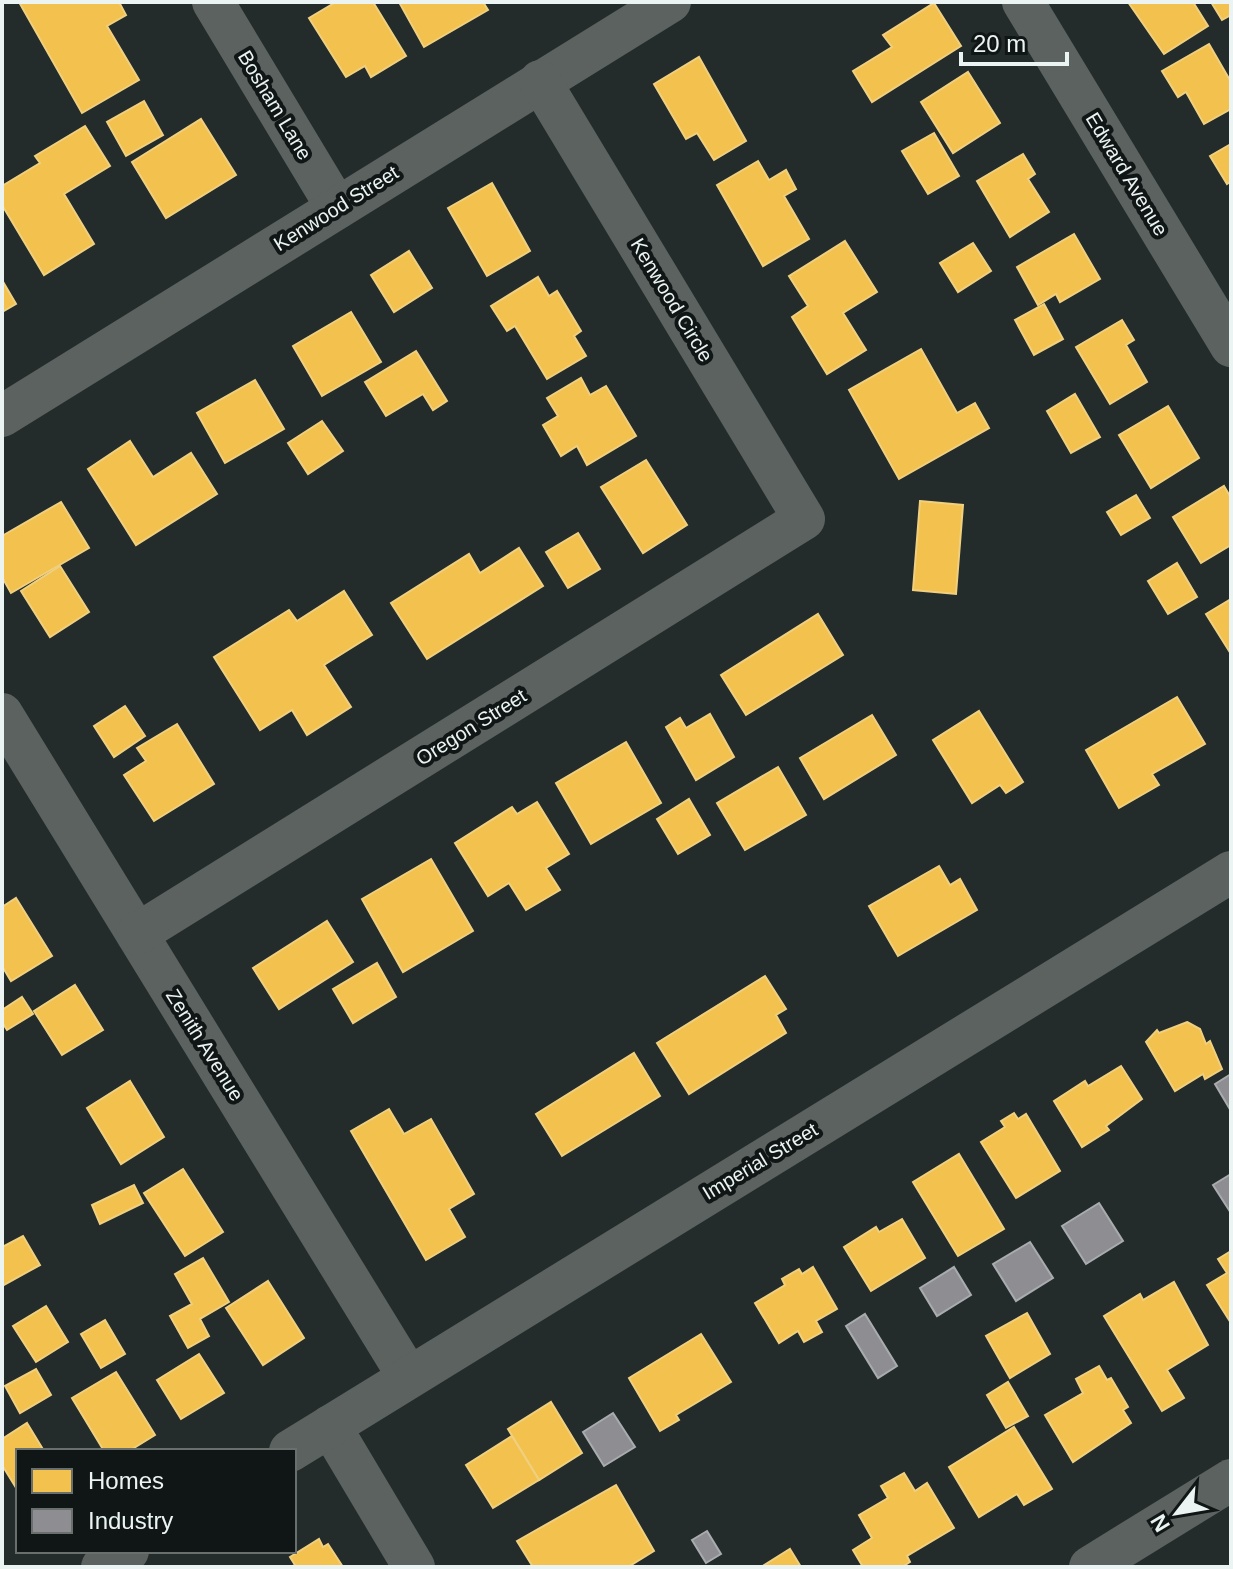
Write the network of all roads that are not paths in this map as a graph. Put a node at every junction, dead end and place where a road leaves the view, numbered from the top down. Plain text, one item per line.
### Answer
1 (213, 2) edge
2 (670, 2) edge
3 (1023, 2) edge
4 (540, 81) junction
5 (337, 208) junction
6 (1231, 346) edge
7 (2, 416) edge
8 (804, 519) joint
9 (2, 714) edge
10 (1231, 872) edge
11 (137, 934) junction
12 (408, 1376) junction
13 (330, 1426) junction
14 (293, 1449) edge
15 (1231, 1480) edge
16 (125, 1553) edge
17 (102, 1567) edge
18 (414, 1567) edge
19 (1090, 1567) edge

1 - 5 street, Bosham Lane
2 - 4 street, Kenwood Street
3 - 6 street, Edward Avenue
4 - 5 street, Kenwood Street
4 - 8 street, Kenwood Circle
5 - 7 street, Kenwood Street
8 - 11 street, Oregon Street
9 - 11 street, Zenith Avenue
10 - 12 street, Imperial Street
11 - 12 street, Zenith Avenue
12 - 13 street, Imperial Street
13 - 14 street, Imperial Street
13 - 18 street
15 - 19 street
16 - 17 street

